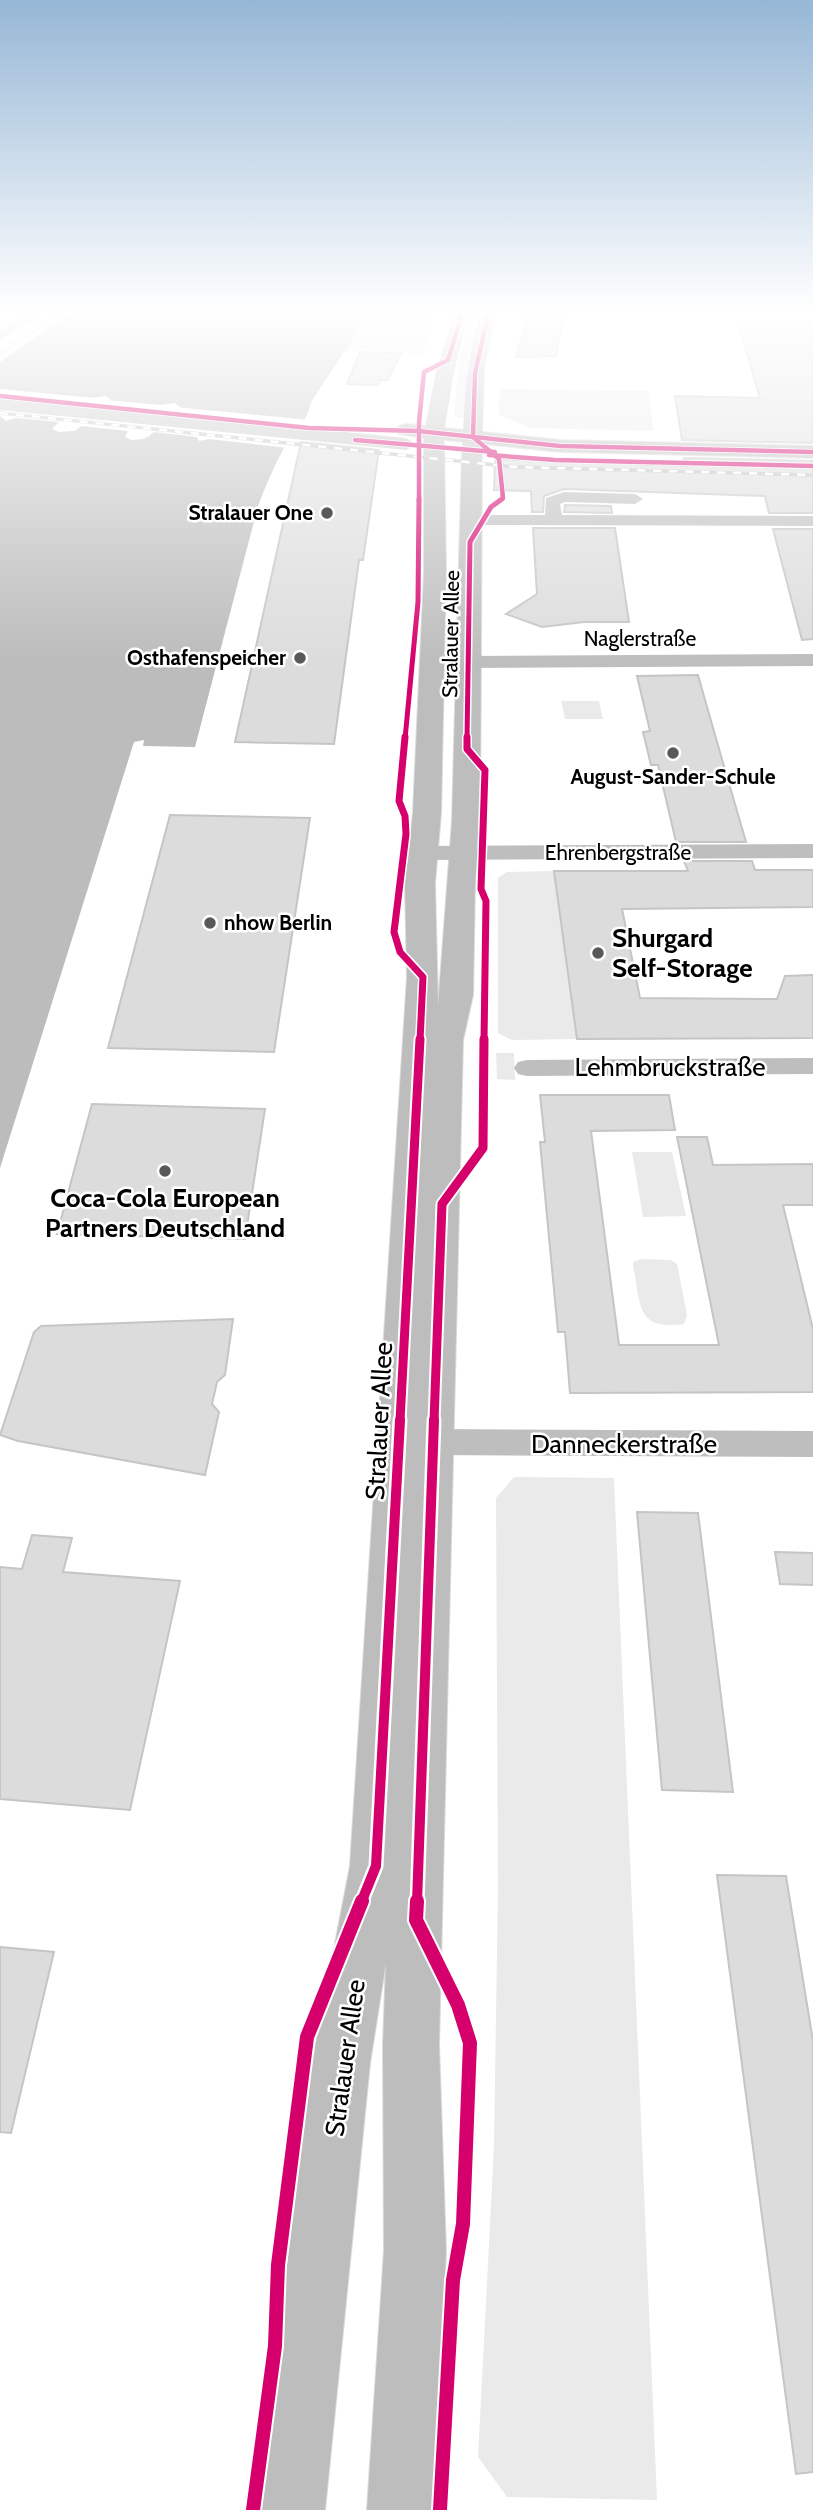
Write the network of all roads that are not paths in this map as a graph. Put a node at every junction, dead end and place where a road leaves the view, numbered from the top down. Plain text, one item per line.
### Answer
1 (274, 428) edge
2 (281, 428) edge
3 (436, 428) edge
4 (472, 428) edge
5 (306, 431) junction
6 (434, 439) junction
7 (472, 444) junction
8 (813, 452) edge
9 (813, 462) edge
10 (649, 499) dead end
11 (554, 519) junction
12 (470, 520) junction
13 (813, 521) edge
14 (813, 660) edge
15 (467, 662) junction
16 (813, 852) edge
17 (422, 853) junction
18 (464, 853) junction
19 (813, 1066) edge
20 (527, 1068) dead end
21 (434, 1442) junction
22 (813, 1444) edge
23 (291, 2510) edge
24 (401, 2510) edge

1 - 5 main road
2 - 5 main road
3 - 6 main road
4 - 7 main road
5 - 6 main road
6 - 7 main road
6 - 17 main road, Stralauer Allee
7 - 8 main road
7 - 9 main road
7 - 12 main road, Stralauer Allee
10 - 11 street
11 - 12 street
11 - 13 street
12 - 15 main road, Stralauer Allee
14 - 15 street, Naglerstraße
15 - 18 main road, Stralauer Allee
16 - 18 street, Ehrenbergstraße
17 - 18 street, Ehrenbergstraße
17 - 23 main road, Stralauer Allee
18 - 21 main road, Stralauer Allee
19 - 20 street, Lehmbruckstraße
21 - 22 street, Danneckerstraße
21 - 24 main road, Stralauer Allee

